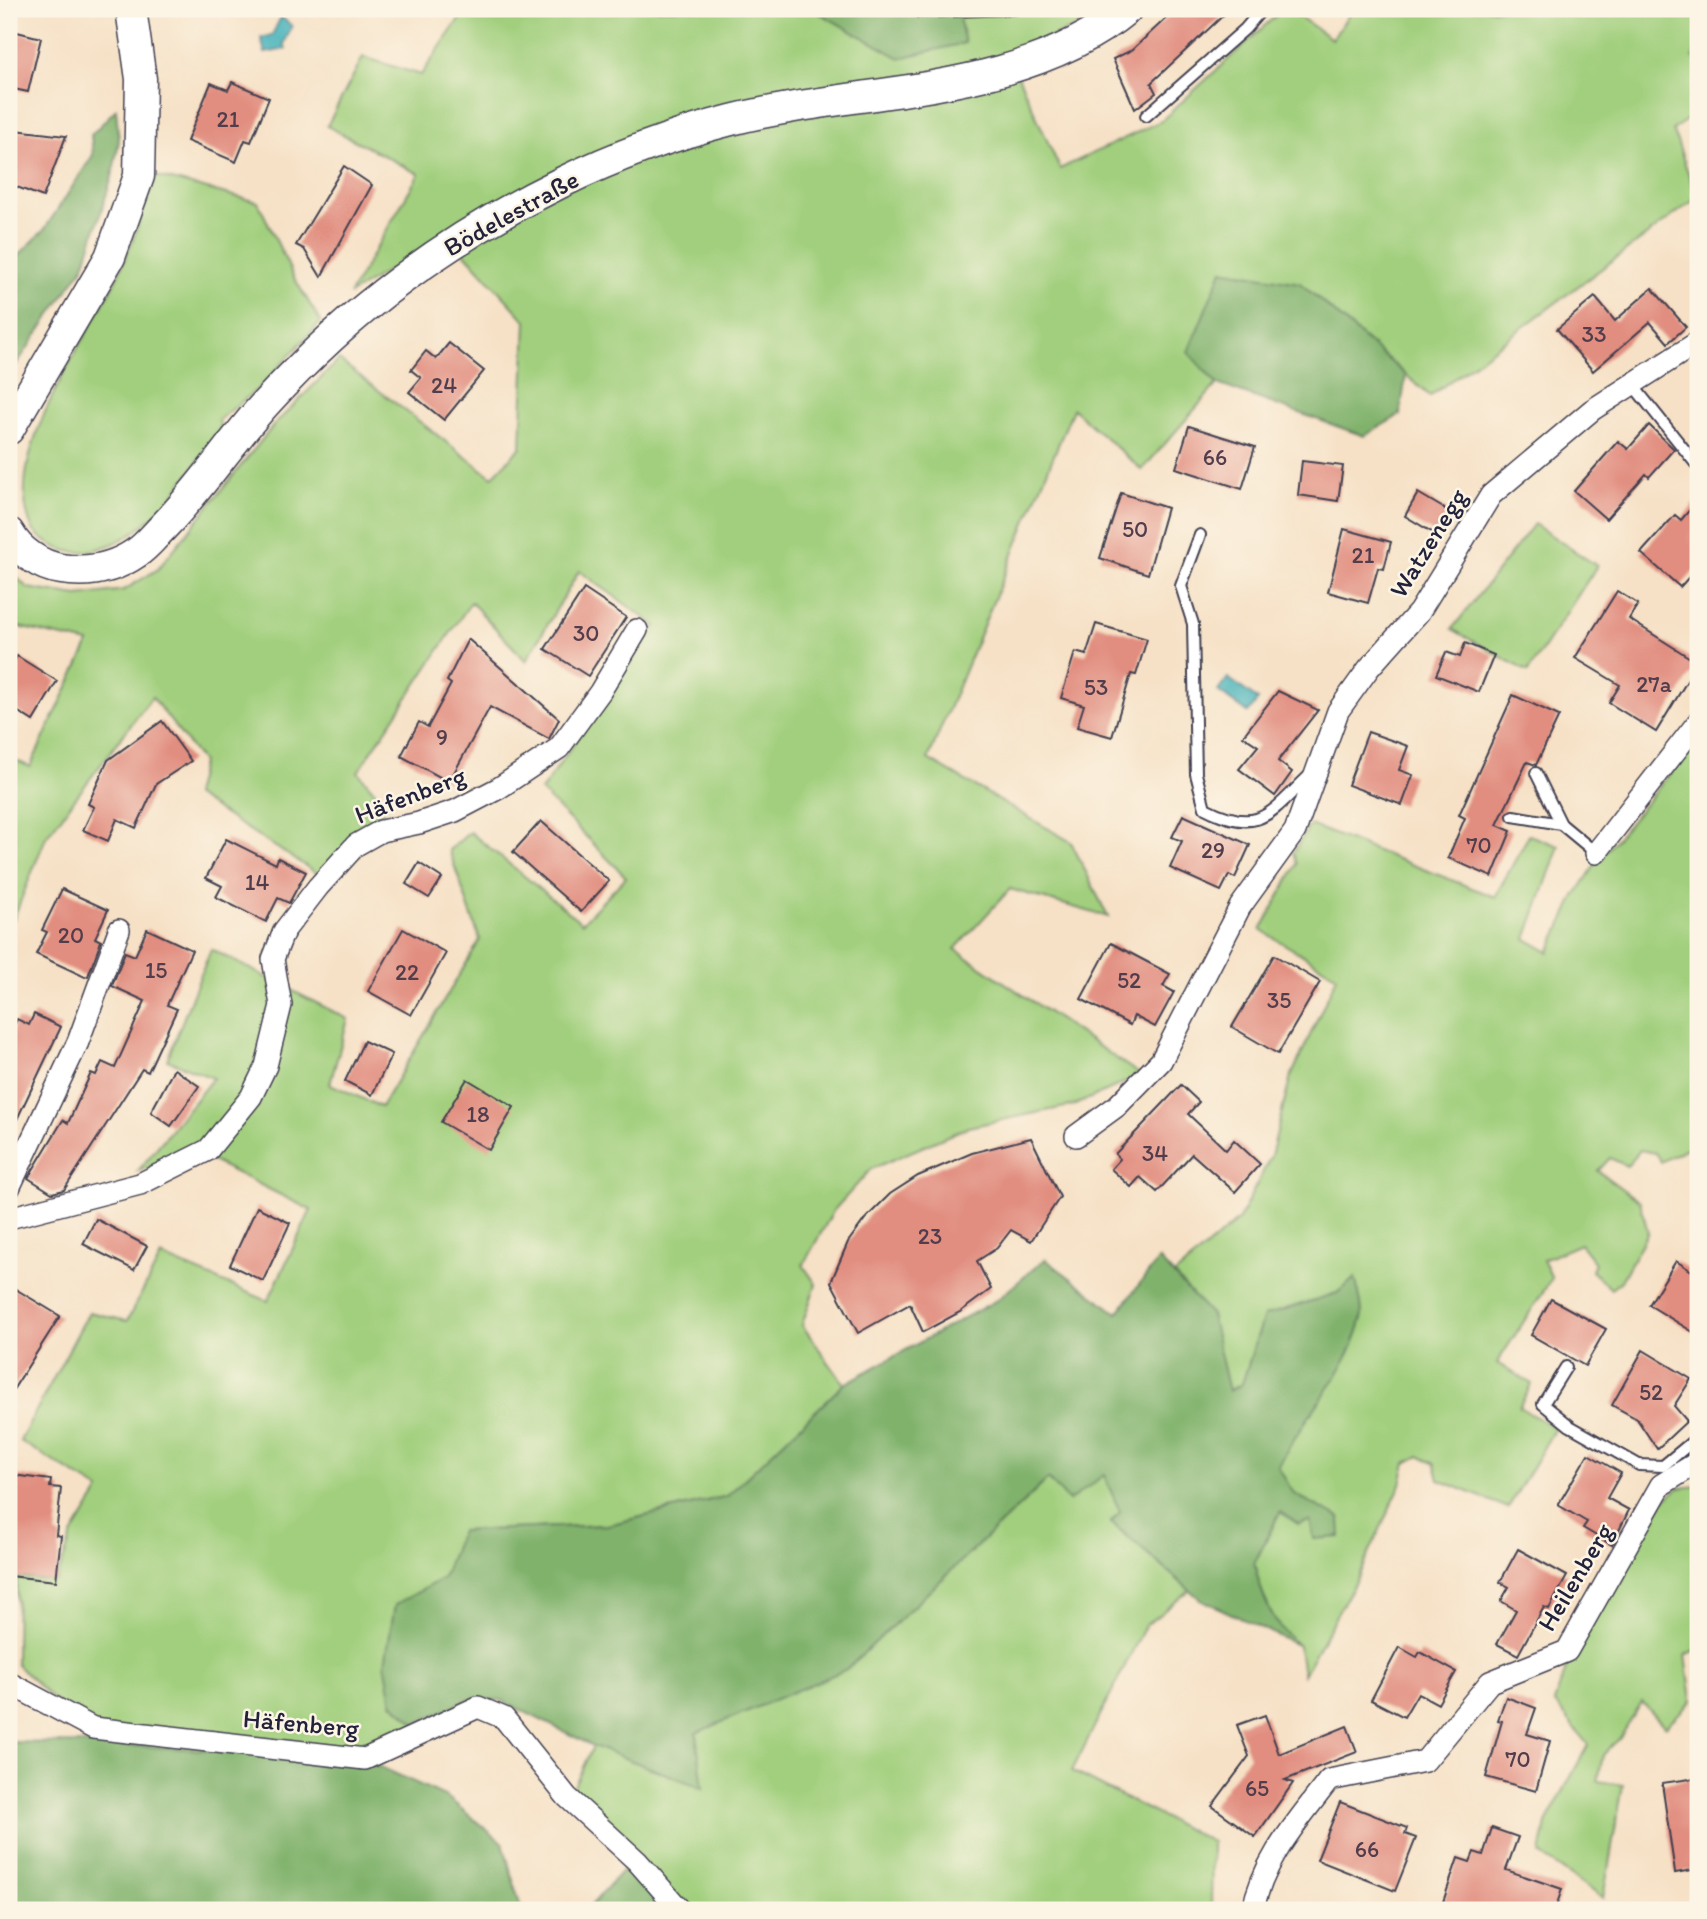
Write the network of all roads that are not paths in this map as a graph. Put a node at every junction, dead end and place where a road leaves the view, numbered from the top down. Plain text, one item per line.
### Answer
1 (131, 9) edge
2 (914, 9) edge
3 (1015, 9) edge
4 (1127, 9) edge
5 (1262, 9) edge
6 (1146, 116) dead end
7 (1698, 342) edge
8 (1632, 384) junction
9 (9, 429) edge
10 (1696, 464) dead end
11 (1200, 535) dead end
12 (11, 545) edge
13 (637, 631) dead end
14 (1698, 722) edge
15 (1316, 770) junction
16 (1536, 773) dead end
17 (1513, 816) dead end
18 (1561, 824) junction
19 (1596, 853) joint
20 (119, 930) dead end
21 (1076, 1136) dead end
22 (9, 1188) edge
23 (9, 1218) edge
24 (1566, 1367) dead end
25 (1698, 1437) edge
26 (1698, 1462) edge
27 (9, 1683) edge
28 (680, 1910) edge
29 (1253, 1910) edge

1 - 9 main road
2 - 3 lane
4 - 12 main road, Bödelestraße
5 - 6 lane
7 - 8 street, Watzenegg
8 - 10 lane
8 - 15 street, Watzenegg
11 - 15 lane, Watzenegg
13 - 23 street, Häfenberg
14 - 19 street
15 - 21 street, Watzenegg
16 - 18 lane
17 - 18 lane
18 - 19 lane
20 - 22 street
24 - 25 lane
26 - 29 street, Heilenberg
27 - 28 street, Häfenberg

